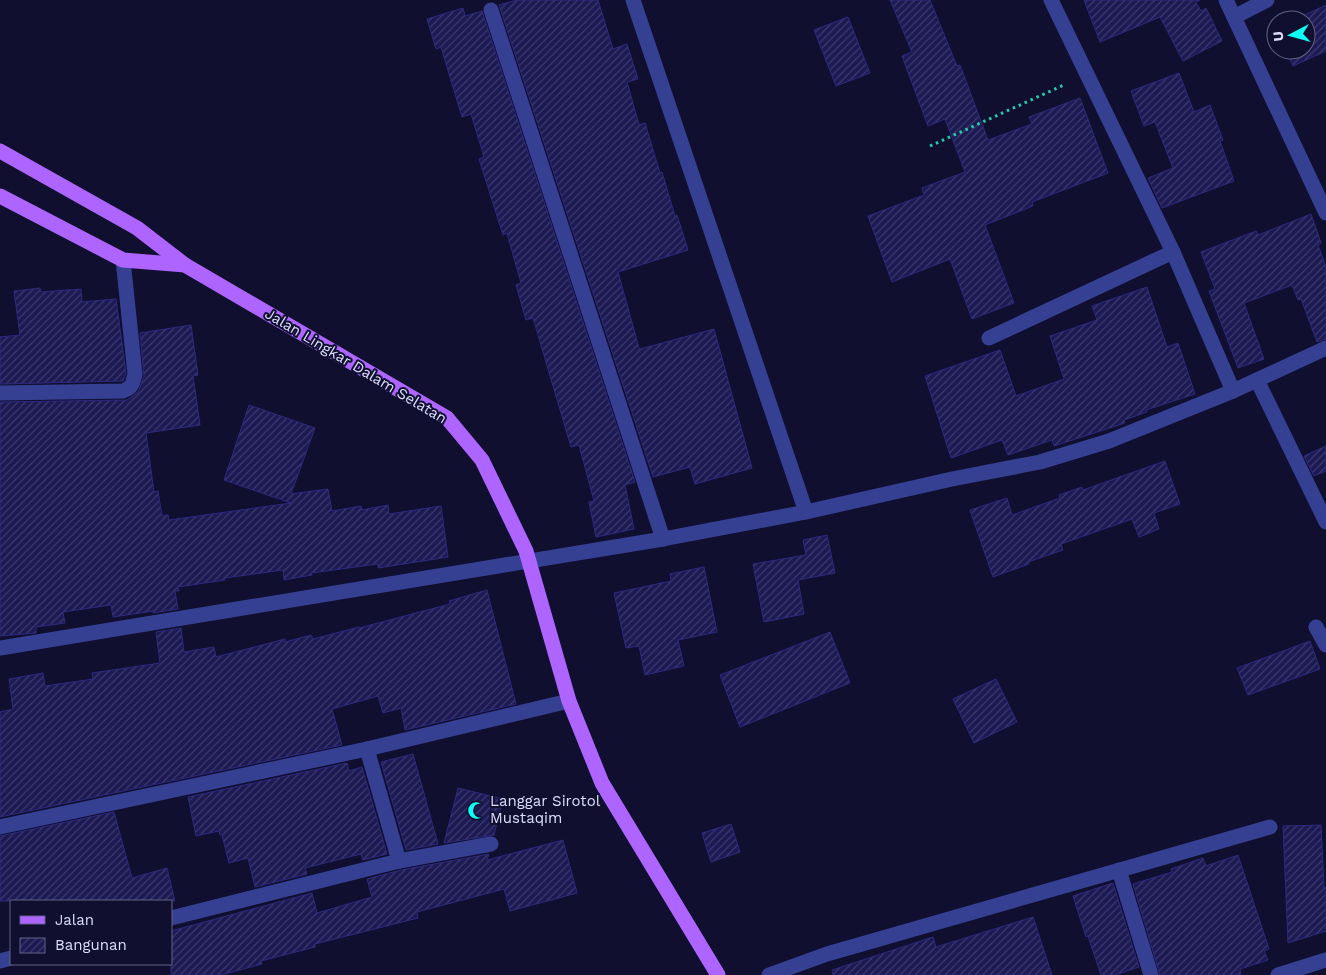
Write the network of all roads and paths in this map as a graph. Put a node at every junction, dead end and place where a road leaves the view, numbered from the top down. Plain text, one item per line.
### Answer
1 (632, 0) edge
2 (1051, 0) edge
3 (1226, 0) edge
4 (1267, 0) edge
5 (491, 10) dead end
6 (1234, 17) junction
7 (1087, 74) junction
8 (930, 146) dead end
9 (0, 151) edge
10 (0, 196) edge
11 (1326, 213) edge
12 (1173, 252) junction
13 (123, 260) junction
14 (185, 265) junction
15 (989, 338) dead end
16 (1326, 348) edge
17 (1257, 380) junction
18 (1233, 391) junction
19 (0, 393) edge
20 (806, 512) junction
21 (1326, 522) edge
22 (664, 539) junction
23 (529, 561) junction
24 (1316, 627) dead end
25 (1326, 645) edge
26 (0, 648) edge
27 (569, 701) junction
28 (368, 749) junction
29 (0, 827) edge
30 (1270, 827) dead end
31 (491, 844) dead end
32 (399, 861) junction
33 (1119, 870) junction
34 (172, 918) edge
35 (1326, 960) edge
36 (718, 975) edge
37 (769, 975) edge
38 (1152, 975) edge
39 (1278, 975) edge

1 - 20 street
2 - 7 street
3 - 6 street
4 - 6 street
5 - 22 street
6 - 11 street
7 - 8 path
7 - 12 street
9 - 14 main road
10 - 13 main road, Jalan Lingkar Dalam Selatan
12 - 15 street
12 - 18 street
13 - 14 main road, Jalan Lingkar Dalam Selatan
13 - 19 street
14 - 23 main road, Jalan Lingkar Dalam Selatan
16 - 17 street
17 - 18 street
17 - 21 street
18 - 20 street
20 - 22 street
22 - 23 street
23 - 26 street
23 - 27 main road, Jalan Lingkar Dalam Selatan
24 - 25 street
27 - 28 street
27 - 36 main road, Jalan Lingkar Dalam Selatan
28 - 29 street
28 - 32 street
30 - 33 street
31 - 32 street
32 - 34 street
33 - 37 street
33 - 38 street
35 - 39 street

